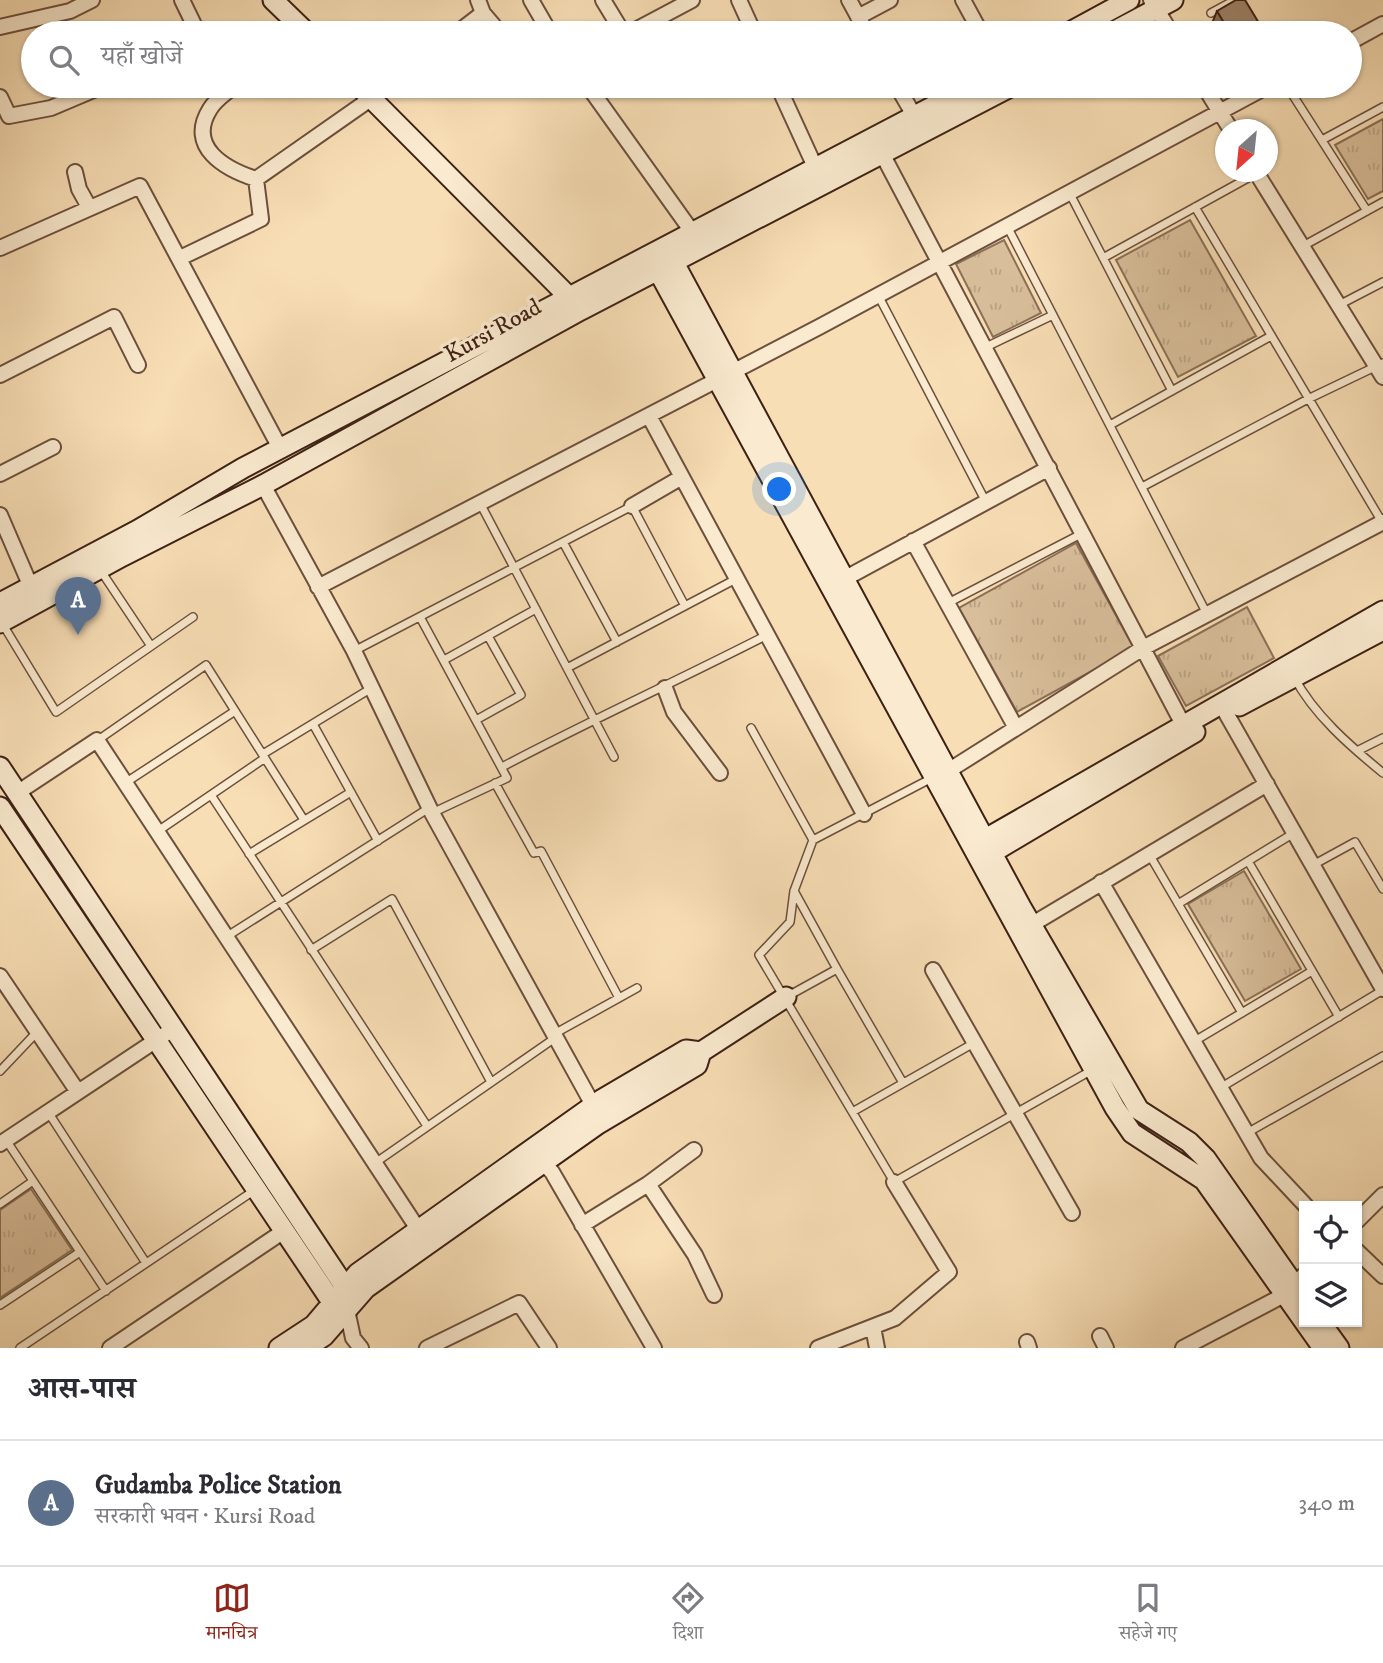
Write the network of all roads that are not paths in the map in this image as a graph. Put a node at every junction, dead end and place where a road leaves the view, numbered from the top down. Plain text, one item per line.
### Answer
1 (92, 0) edge
2 (182, 0) edge
3 (273, 0) edge
4 (531, 0) edge
5 (603, 0) edge
6 (692, 0) edge
7 (739, 0) edge
8 (849, 0) edge
9 (890, 0) edge
10 (963, 0) edge
11 (1129, 0) edge
12 (1235, 0) edge
13 (1160, 3) edge
14 (480, 7) edge
15 (1211, 13) dead end
16 (858, 17) junction
17 (26, 21) edge
18 (192, 21) edge
19 (292, 21) edge
20 (468, 21) edge
21 (491, 21) edge
22 (543, 21) edge
23 (616, 21) edge
24 (653, 21) edge
25 (749, 21) edge
26 (860, 21) edge
27 (974, 21) edge
28 (1090, 21) edge
29 (1131, 21) edge
30 (1167, 21) edge
31 (21, 22) edge
32 (1383, 24) edge
33 (0, 27) edge
34 (1362, 35) edge
35 (0, 97) edge
36 (75, 98) edge
37 (221, 98) edge
38 (358, 98) edge
39 (372, 98) edge
40 (597, 98) edge
41 (784, 98) edge
42 (904, 98) edge
43 (950, 98) edge
44 (985, 98) edge
45 (1211, 98) edge
46 (1246, 98) edge
47 (1295, 98) edge
48 (1383, 107) edge
49 (1220, 112) junction
50 (915, 117) junction
51 (1224, 119) edge
52 (1322, 140) junction
53 (878, 146) junction
54 (817, 169) junction
55 (75, 172) dead end
56 (256, 179) junction
57 (1239, 182) edge
58 (1263, 182) edge
59 (1069, 192) junction
60 (1383, 202) edge
61 (89, 207) junction
62 (1195, 207) junction
63 (1367, 211) junction
64 (1007, 226) junction
65 (693, 233) junction
66 (1303, 246) junction
67 (0, 248) edge
68 (180, 258) junction
69 (1103, 258) junction
70 (662, 259) junction
71 (941, 261) junction
72 (1383, 282) edge
73 (878, 295) junction
74 (570, 298) junction
75 (1339, 305) junction
76 (1053, 315) junction
77 (1271, 336) junction
78 (986, 347) junction
79 (138, 365) dead end
80 (1381, 369) edge
81 (0, 375) edge
82 (725, 376) junction
83 (1171, 391) junction
84 (1308, 398) junction
85 (649, 416) junction
86 (1110, 425) junction
87 (53, 447) dead end
88 (280, 448) junction
89 (1049, 468) junction
90 (0, 474) edge
91 (682, 478) junction
92 (263, 485) junction
93 (1142, 488) junction
94 (986, 502) junction
95 (481, 505) junction
96 (632, 506) junction
97 (0, 515) edge
98 (1383, 522) edge
99 (1083, 533) junction
100 (913, 541) junction
101 (563, 542) junction
102 (514, 566) junction
103 (99, 568) junction
104 (736, 579) junction
105 (844, 579) junction
106 (318, 587) junction
107 (35, 594) junction
108 (947, 603) junction
109 (685, 606) junction
110 (536, 610) junction
111 (1383, 611) edge
112 (1208, 614) junction
113 (0, 616) edge
114 (193, 617) dead end
115 (420, 617) junction
116 (1383, 630) edge
117 (767, 635) junction
118 (488, 636) junction
119 (617, 642) junction
120 (151, 646) junction
121 (1143, 648) junction
122 (354, 651) junction
123 (444, 660) junction
124 (567, 668) junction
125 (1294, 677) junction
126 (665, 688) junction
127 (370, 689) junction
128 (235, 711) junction
129 (1226, 713) junction
130 (594, 718) junction
131 (476, 720) junction
132 (313, 724) junction
133 (751, 728) dead end
134 (1016, 728) junction
135 (1186, 730) junction
136 (1383, 738) edge
137 (97, 740) junction
138 (1357, 751) junction
139 (264, 756) junction
140 (614, 757) dead end
141 (0, 767) edge
142 (502, 767) junction
143 (720, 773) dead end
144 (1383, 773) edge
145 (940, 774) junction
146 (125, 783) junction
147 (495, 783) junction
148 (1267, 784) junction
149 (351, 792) junction
150 (17, 793) junction
151 (211, 794) junction
152 (0, 807) edge
153 (431, 811) junction
154 (864, 814) junction
155 (304, 820) junction
156 (157, 832) junction
157 (1294, 832) junction
158 (813, 840) junction
159 (378, 841) junction
160 (981, 850) junction
161 (249, 854) junction
162 (1149, 854) junction
163 (1248, 861) junction
164 (1313, 865) junction
165 (1101, 882) junction
166 (1383, 889) edge
167 (794, 891) junction
168 (280, 902) junction
169 (1178, 904) junction
170 (1031, 925) junction
171 (226, 937) junction
172 (311, 950) junction
173 (837, 969) junction
174 (933, 970) dead end
175 (1312, 971) junction
176 (0, 976) edge
177 (637, 988) dead end
178 (1383, 989) edge
179 (786, 997) junction
180 (619, 998) junction
181 (1242, 1013) junction
182 (1339, 1017) junction
183 (173, 1029) junction
184 (37, 1032) junction
185 (555, 1035) junction
186 (156, 1040) junction
187 (975, 1042) junction
188 (1193, 1042) junction
189 (701, 1052) junction
190 (1383, 1056) edge
191 (1102, 1065) junction
192 (0, 1071) edge
193 (491, 1082) junction
194 (903, 1083) junction
195 (1220, 1088) junction
196 (78, 1092) junction
197 (593, 1105) junction
198 (854, 1111) junction
199 (48, 1112) junction
200 (1015, 1114) junction
201 (428, 1126) junction
202 (1247, 1134) junction
203 (3, 1142) edge
204 (694, 1150) dead end
205 (375, 1163) junction
206 (543, 1163) junction
207 (33, 1181) junction
208 (894, 1182) junction
209 (648, 1184) junction
210 (257, 1189) junction
211 (1383, 1195) edge
212 (1301, 1201) edge
213 (0, 1203) edge
214 (1072, 1213) dead end
215 (1362, 1217) edge
216 (582, 1225) junction
217 (418, 1229) junction
218 (284, 1231) junction
219 (80, 1252) junction
220 (1362, 1256) edge
221 (146, 1263) junction
222 (1383, 1276) edge
223 (1297, 1288) edge
224 (106, 1291) junction
225 (714, 1295) dead end
226 (341, 1300) junction
227 (0, 1305) edge
228 (873, 1327) junction
229 (1324, 1327) edge
230 (20, 1348) edge
231 (110, 1348) edge
232 (279, 1348) edge
233 (306, 1348) edge
234 (361, 1348) edge
235 (427, 1348) edge
236 (549, 1348) edge
237 (654, 1348) edge
238 (818, 1348) edge
239 (877, 1348) edge
240 (1183, 1348) edge
241 (1323, 1348) edge
242 (1339, 1348) edge

1 - 17 street
2 - 18 street
3 - 19 street
4 - 22 street
5 - 23 street
6 - 24 street
7 - 25 street
8 - 16 street
9 - 16 street
10 - 27 street
11 - 28 street
12 - 15 lane
13 - 29 street
13 - 30 street
14 - 20 street
14 - 21 street
16 - 26 street
31 - 33 street
32 - 34 street
35 - 36 street
37 - 56 street
38 - 56 street
39 - 74 street
40 - 65 street
41 - 54 street
42 - 50 street
43 - 50 street, Kursi Road
44 - 53 street, Kursi Road
45 - 49 street
46 - 49 street
47 - 52 lane
48 - 52 lane
49 - 51 street
49 - 59 street
50 - 53 street, Kursi Road
52 - 63 lane
53 - 54 street, Kursi Road
53 - 70 street, Kursi Road
53 - 71 street
54 - 65 street, Kursi Road
55 - 61 street
56 - 68 street
57 - 62 lane
58 - 66 street
59 - 64 street
59 - 69 lane
60 - 63 lane
61 - 67 street
61 - 68 street
62 - 69 lane
62 - 77 lane
63 - 66 lane
64 - 71 street
64 - 76 lane
65 - 70 street, Kursi Road
66 - 75 street
68 - 88 street
69 - 83 lane
70 - 74 street, Kursi Road
70 - 82 street
70 - 92 street, Kursi Road
71 - 73 street
71 - 78 street
72 - 75 lane
73 - 82 street
73 - 94 lane
74 - 88 street, Kursi Road
75 - 80 street
76 - 78 lane
76 - 86 lane
77 - 83 lane
77 - 84 lane
78 - 89 street
79 - 81 street
80 - 84 lane
82 - 85 street
82 - 105 street
82 - 145 street
83 - 86 lane
84 - 93 lane
84 - 98 lane
85 - 91 street
85 - 95 street
86 - 93 lane
87 - 90 street
88 - 107 street, Kursi Road
89 - 94 street
89 - 99 street
91 - 96 street
91 - 104 street
92 - 103 street, Kursi Road
92 - 106 street
93 - 112 lane
94 - 100 street
95 - 102 lane
95 - 106 street
96 - 101 lane
96 - 109 lane
97 - 107 street
98 - 112 street
99 - 108 lane
99 - 121 street
100 - 105 street
100 - 108 street
101 - 102 lane
101 - 119 lane
102 - 110 lane
102 - 115 lane
103 - 107 street, Kursi Road
103 - 120 lane
104 - 109 lane
104 - 117 street
105 - 145 street
106 - 122 street
107 - 113 street, Kursi Road
108 - 134 street
109 - 119 lane
110 - 118 lane
110 - 124 lane
111 - 135 street
112 - 121 street
113 - 120 lane
114 - 120 lane
115 - 122 lane
115 - 123 lane
116 - 125 street
117 - 126 lane
117 - 154 street
118 - 123 lane
118 - 131 lane
119 - 124 lane
121 - 134 street
121 - 135 street
122 - 127 street
123 - 131 lane
124 - 130 lane
125 - 129 street
125 - 138 lane
126 - 130 lane
126 - 143 street
127 - 132 lane
127 - 153 street
128 - 137 lane
128 - 139 lane
128 - 146 lane
129 - 135 street
129 - 148 street
130 - 140 lane
130 - 142 lane
131 - 142 lane
132 - 139 lane
132 - 149 lane
133 - 158 lane
134 - 145 street
135 - 160 street
136 - 138 lane
137 - 146 street
137 - 150 street
138 - 144 lane
139 - 151 lane
139 - 155 lane
141 - 150 street
142 - 147 lane
145 - 154 lane
145 - 160 street
146 - 156 street
147 - 153 lane
147 - 180 lane
148 - 157 street
148 - 162 street
149 - 155 lane
149 - 159 lane
150 - 183 street
151 - 156 lane
151 - 161 lane
152 - 186 street
153 - 159 lane
153 - 185 street
154 - 158 lane
155 - 161 lane
156 - 171 street
157 - 163 lane
157 - 164 street
158 - 167 lane
159 - 168 lane
160 - 170 street
160 - 191 street
161 - 168 lane
162 - 165 street
162 - 169 lane
163 - 169 lane
163 - 175 lane
164 - 166 lane
164 - 178 street
165 - 170 street
165 - 188 street
167 - 173 lane
167 - 179 lane
168 - 171 lane
168 - 172 lane
169 - 181 lane
170 - 191 street
171 - 205 street
172 - 193 lane
172 - 201 lane
173 - 179 lane
173 - 194 lane
174 - 187 street
175 - 181 lane
175 - 182 lane
176 - 184 street
177 - 180 lane
178 - 182 lane
179 - 189 street
179 - 198 lane
180 - 185 lane
181 - 188 lane
182 - 195 lane
183 - 186 street
183 - 226 street
184 - 192 lane
184 - 196 street
185 - 193 lane
185 - 197 street
186 - 196 street
186 - 210 street
187 - 194 lane
187 - 200 street
188 - 195 street
189 - 197 street
189 - 206 street
190 - 202 lane
191 - 200 lane
191 - 223 street
193 - 201 lane
194 - 198 lane
195 - 202 street
196 - 199 street
197 - 217 street
198 - 208 lane
199 - 203 street
199 - 221 lane
200 - 208 lane
200 - 214 street
201 - 205 lane
202 - 212 street
203 - 207 lane
204 - 209 street
205 - 217 street
206 - 216 street
206 - 226 street
207 - 213 lane
207 - 219 lane
208 - 228 street
209 - 216 street
209 - 225 street
210 - 218 street
210 - 221 lane
211 - 215 street
216 - 237 street
217 - 226 street
218 - 226 street
218 - 231 street
219 - 224 lane
219 - 227 lane
220 - 222 street
221 - 224 lane
223 - 240 street
223 - 241 street
224 - 230 lane
226 - 232 street
226 - 233 street
226 - 234 street
228 - 238 street
228 - 239 street
229 - 242 street
235 - 236 street

